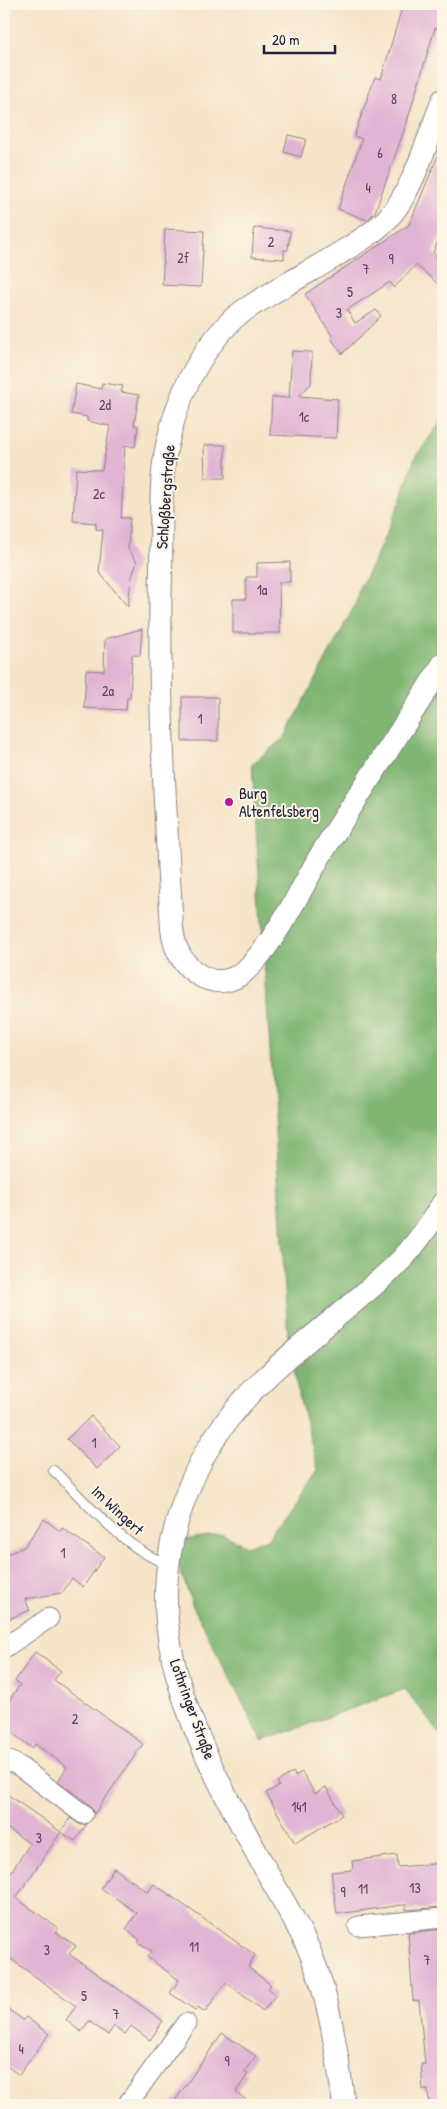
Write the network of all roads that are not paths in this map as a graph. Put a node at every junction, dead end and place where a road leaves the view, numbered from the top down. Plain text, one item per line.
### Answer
1 (443, 100) edge
2 (443, 664) edge
3 (443, 1204) edge
4 (53, 1470) dead end
5 (168, 1564) junction
6 (49, 1618) dead end
7 (4, 1648) edge
8 (4, 1758) edge
9 (83, 1814) dead end
10 (443, 1918) edge
11 (358, 1926) dead end
12 (186, 2023) dead end
13 (338, 2066) junction
14 (127, 2105) edge
15 (333, 2105) edge
16 (344, 2105) edge

1 - 2 street, Schloßbergstraße
3 - 5 street, Lothringer Straße
4 - 5 lane, Im Wingert
5 - 13 street, Lothringer Straße
6 - 7 street
8 - 9 street
10 - 11 street
12 - 14 street
13 - 15 street
13 - 16 street, Lothringer Straße

